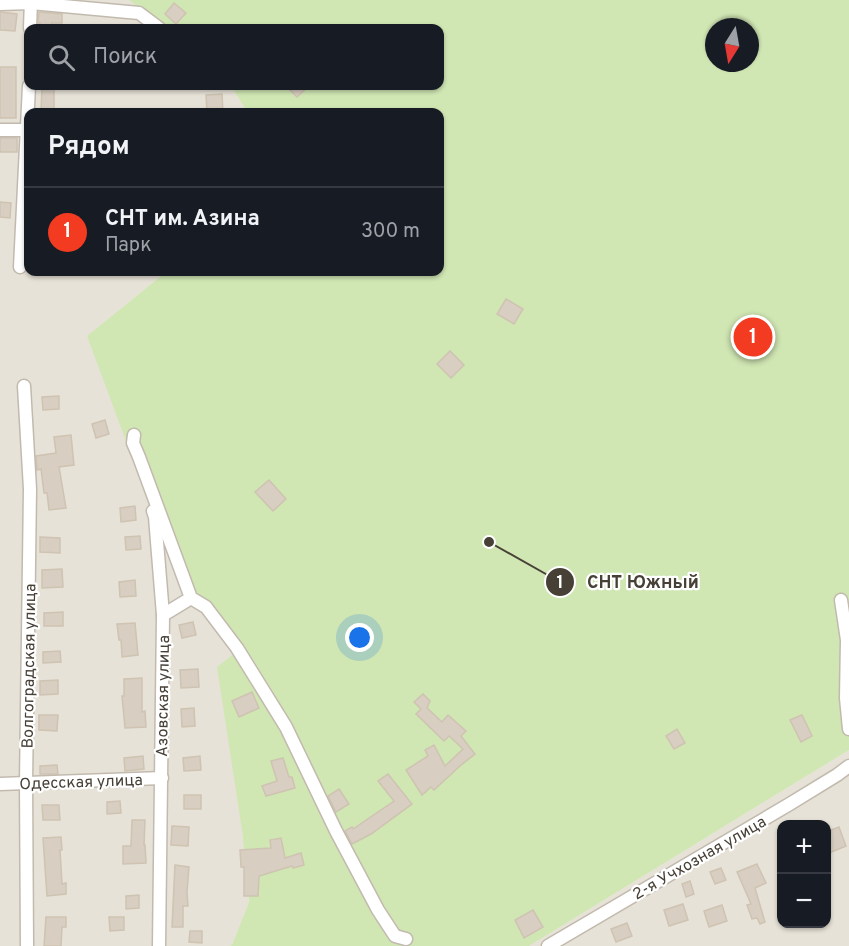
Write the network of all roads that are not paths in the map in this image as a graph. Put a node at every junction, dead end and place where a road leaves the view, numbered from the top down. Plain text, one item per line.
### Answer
1 (31, 2) edge
2 (0, 4) edge
3 (30, 24) edge
4 (154, 24) edge
5 (28, 90) edge
6 (28, 108) edge
7 (0, 130) edge
8 (24, 130) edge
9 (24, 198) edge
10 (20, 267) dead end
11 (24, 386) dead end
12 (134, 435) dead end
13 (131, 451) dead end
14 (191, 598) junction
15 (841, 600) dead end
16 (163, 615) junction
17 (849, 729) edge
18 (849, 766) edge
19 (162, 778) junction
20 (26, 783) junction
21 (0, 784) edge
22 (406, 939) dead end
23 (27, 946) edge
24 (159, 946) edge
25 (548, 946) edge

1 - 2 street
1 - 3 street
1 - 4 street
5 - 6 street
7 - 8 street
9 - 10 street
11 - 20 street, Волгоградская улица
12 - 14 street
13 - 16 street, Азовская улица
14 - 16 street
14 - 22 street
15 - 17 street
16 - 19 street, Азовская улица
18 - 25 street, 2-я Учхозная улица
19 - 20 street, Одесская улица
19 - 24 street, Азовская улица
20 - 21 street, Одесская улица
20 - 23 street, Волгоградская улица

